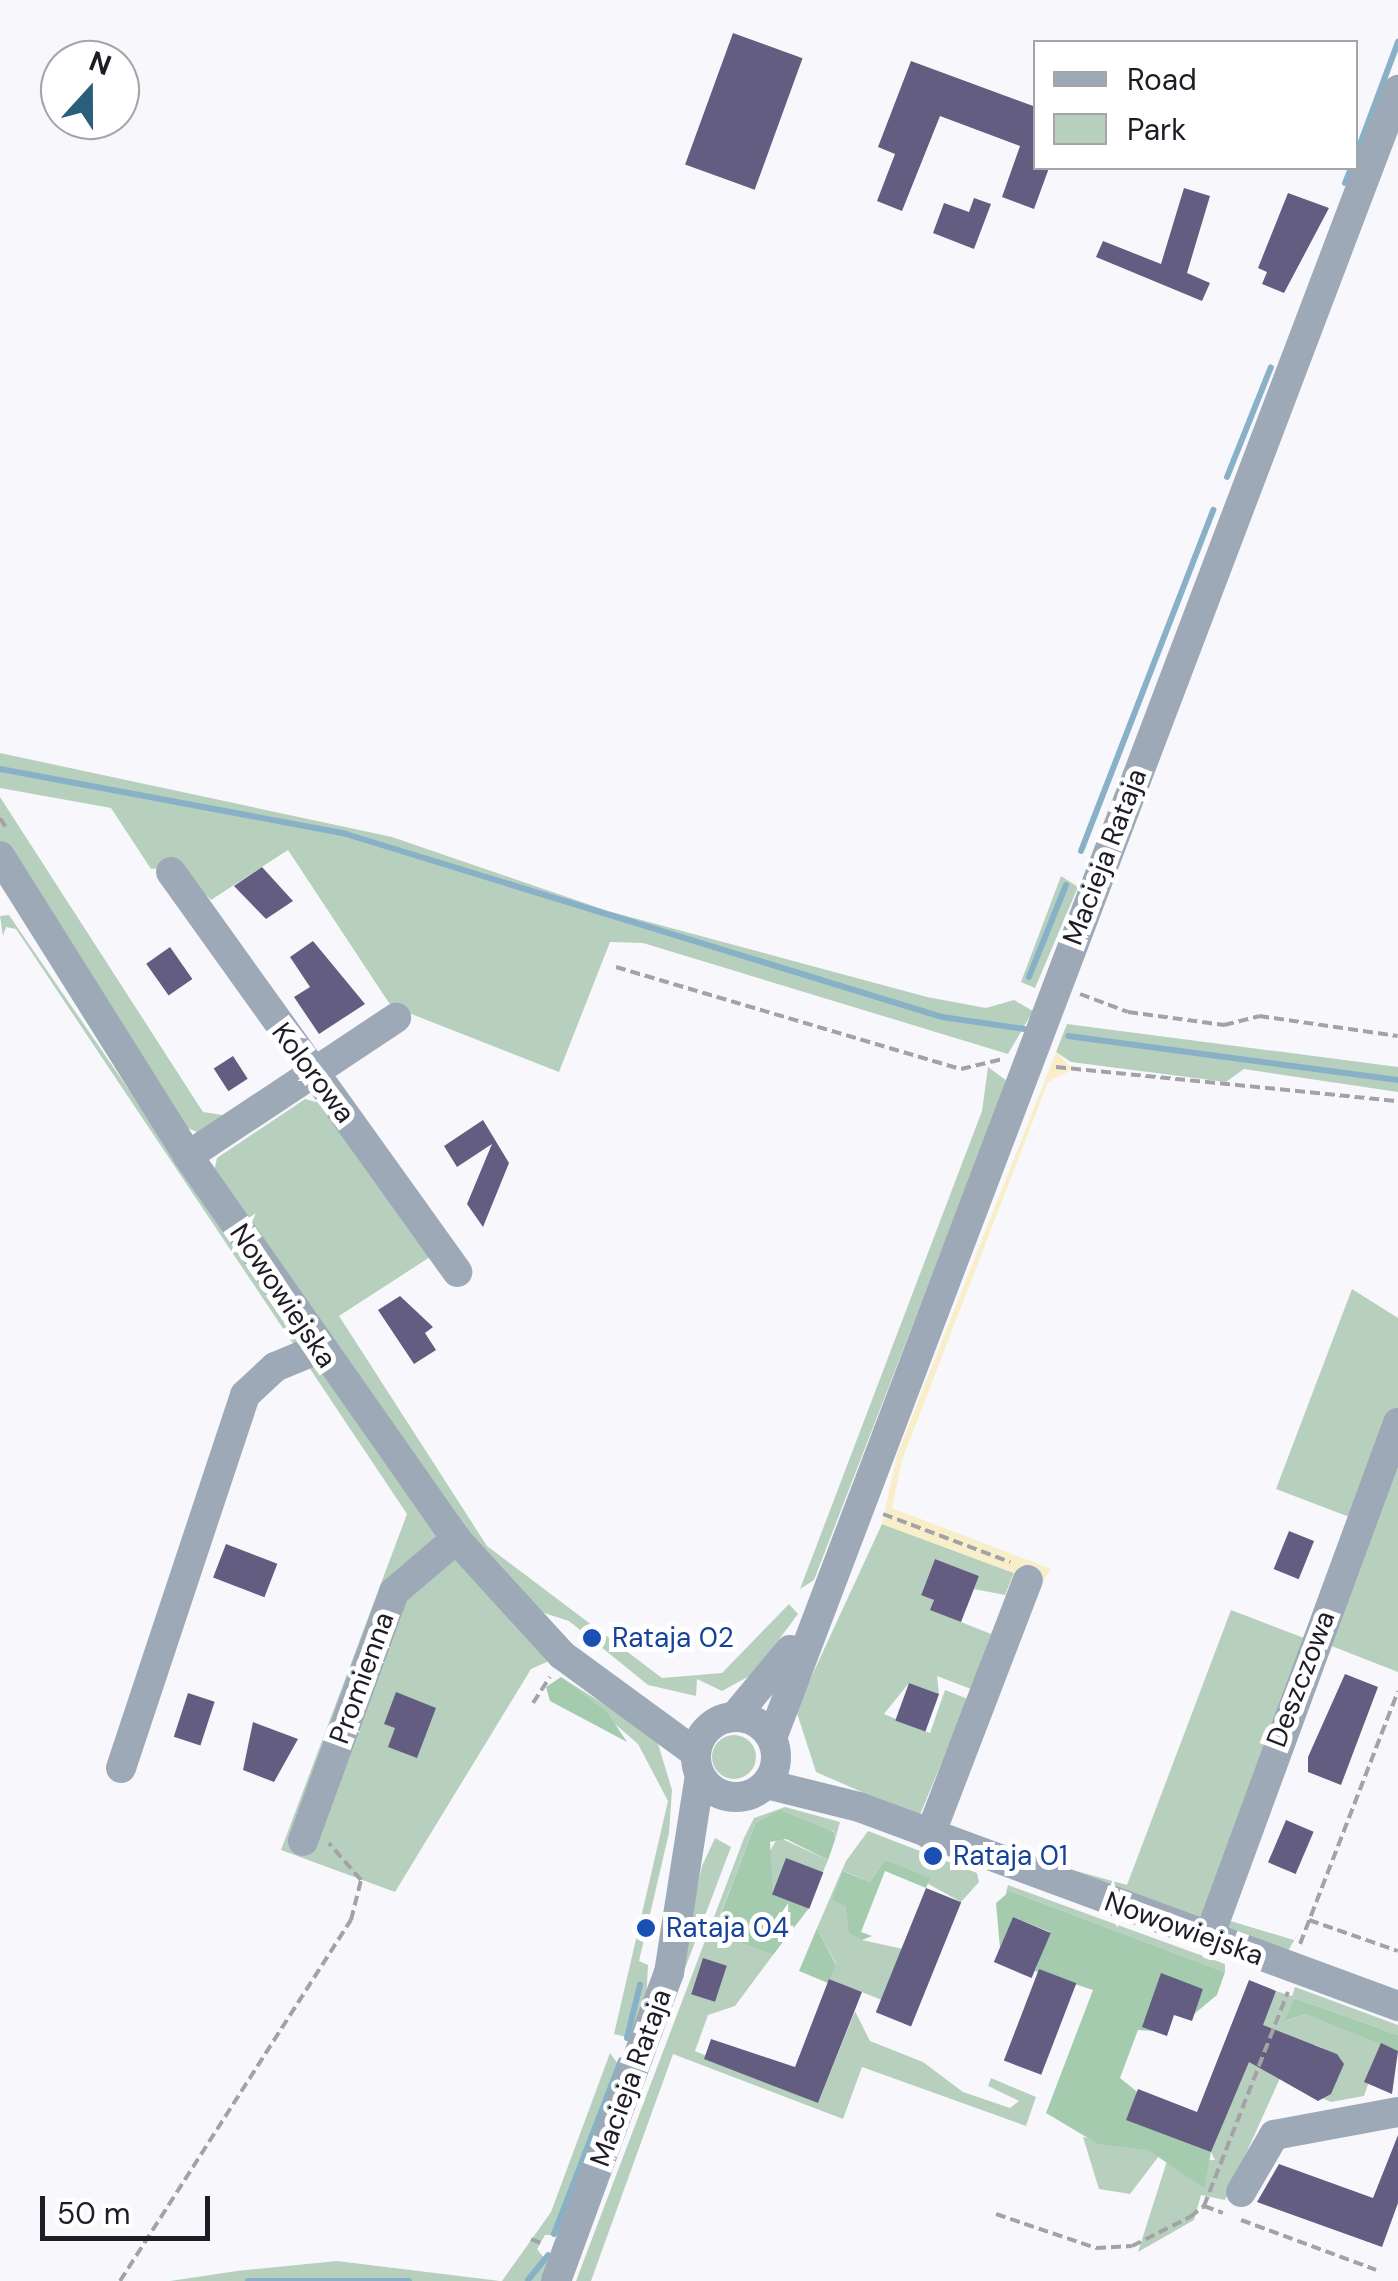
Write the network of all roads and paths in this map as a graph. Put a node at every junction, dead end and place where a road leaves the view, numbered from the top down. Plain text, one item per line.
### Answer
1 (1398, 90) edge
2 (0, 818) edge
3 (6, 866) edge
4 (171, 872) dead end
5 (1056, 984) junction
6 (396, 1018) dead end
7 (1398, 1036) edge
8 (313, 1074) junction
9 (188, 1156) junction
10 (457, 1272) dead end
11 (318, 1349) junction
12 (1398, 1422) edge
13 (891, 1517) dead end
14 (456, 1539) junction
15 (1028, 1580) joint
16 (808, 1623) junction
17 (552, 1673) dead end
18 (1398, 1690) edge
19 (614, 1696) junction
20 (533, 1703) dead end
21 (725, 1720) junction
22 (774, 1744) junction
23 (698, 1764) junction
24 (120, 1768) dead end
25 (766, 1784) junction
26 (737, 1797) junction
27 (859, 1807) junction
28 (930, 1835) junction
29 (315, 1837) joint
30 (686, 1869) junction
31 (1310, 1920) junction
32 (1209, 1938) junction
33 (1398, 1951) edge
34 (1294, 1968) junction
35 (1398, 2006) edge
36 (1398, 2112) edge
37 (1241, 2192) dead end
38 (1204, 2206) junction
39 (996, 2214) dead end
40 (531, 2239) dead end
41 (541, 2242) dead end
42 (1376, 2270) dead end
43 (120, 2281) edge
44 (556, 2281) edge

1 - 5 street, Macieja Rataja
2 - 3 path
3 - 9 street, Nowowiejska
4 - 8 street, Kolorowa
5 - 7 path
5 - 16 street, Macieja Rataja
6 - 8 street
8 - 9 street
8 - 10 street, Kolorowa
9 - 11 street, Nowowiejska
11 - 14 street, Nowowiejska
11 - 24 street
12 - 32 street, Deszczowa
13 - 15 path
14 - 19 street, Nowowiejska
14 - 29 street, Promienna
15 - 28 street
16 - 21 street, Macieja Rataja
16 - 22 street, Macieja Rataja
17 - 20 path
18 - 31 path
19 - 21 street, Nowowiejska
19 - 23 street, Nowowiejska
21 - 22 street, Nowowiejska
21 - 23 street, Macieja Rataja
22 - 25 street, Macieja Rataja
22 - 27 street, Nowowiejska
23 - 26 street, Nowowiejska
23 - 30 street, Macieja Rataja
25 - 26 street
25 - 27 street, Nowowiejska
26 - 30 street, Macieja Rataja
27 - 28 street, Nowowiejska
28 - 32 street, Nowowiejska
29 - 43 path
30 - 44 street, Macieja Rataja
31 - 33 path
31 - 34 path
32 - 34 street, Nowowiejska
34 - 35 street, Nowowiejska
34 - 38 path
36 - 37 street
38 - 39 path
38 - 42 path
40 - 41 path

